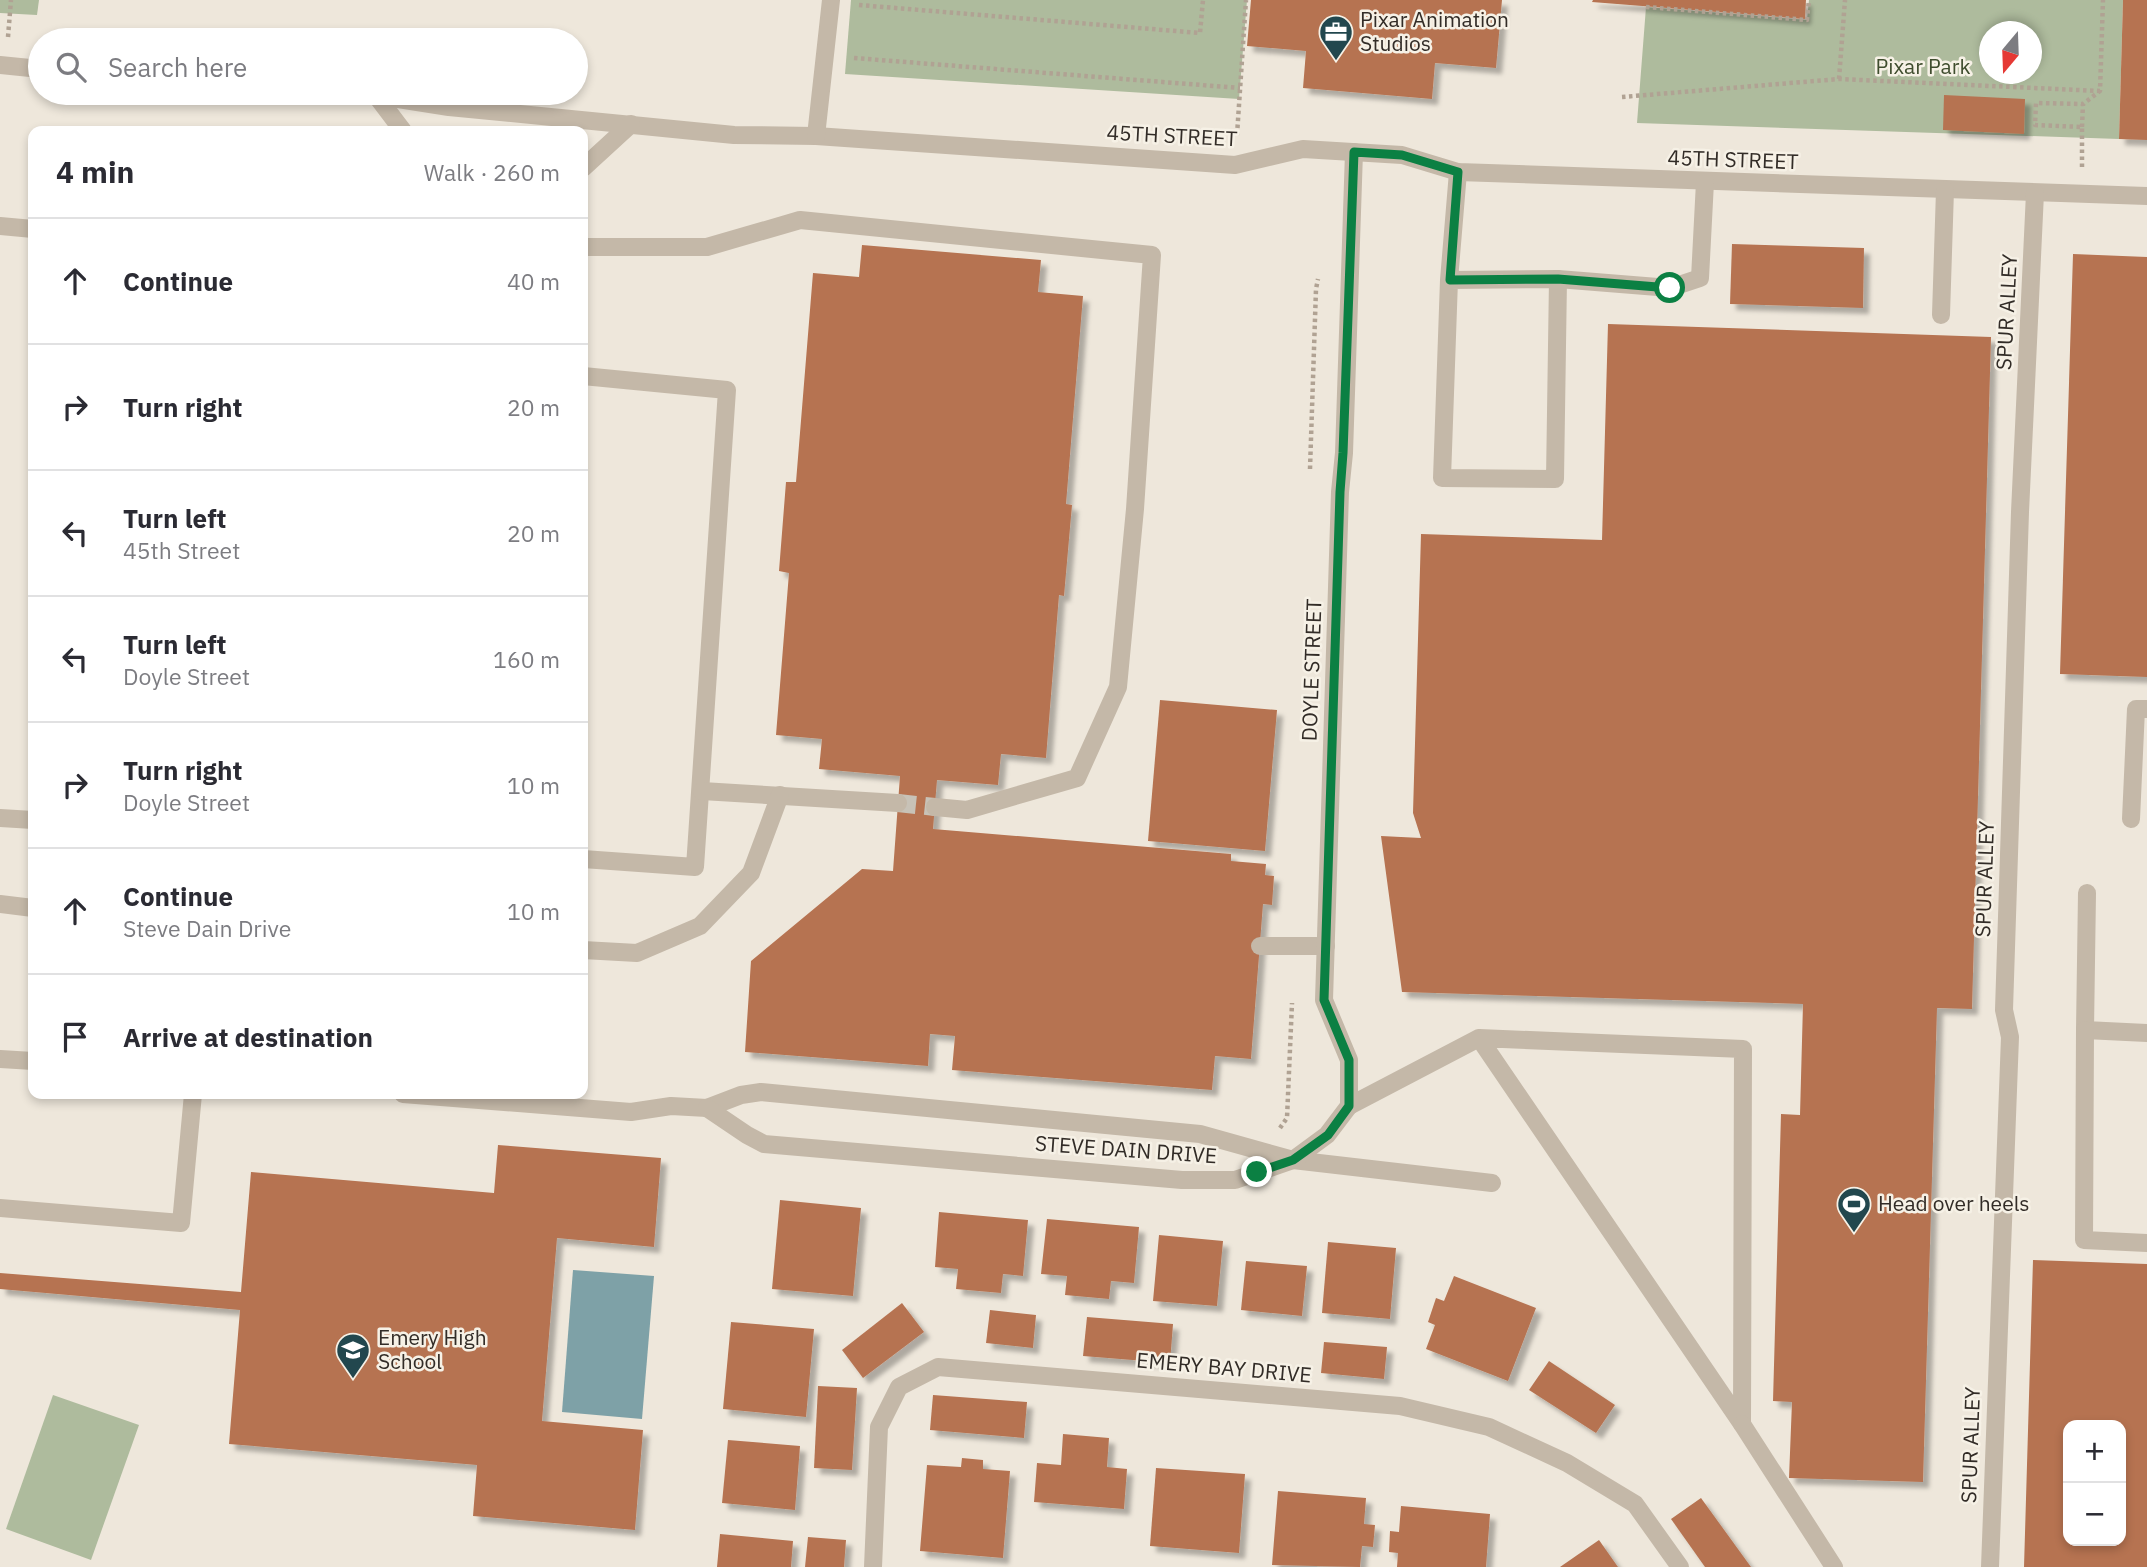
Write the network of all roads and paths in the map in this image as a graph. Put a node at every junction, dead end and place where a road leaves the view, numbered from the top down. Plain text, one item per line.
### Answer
1 (11, 0) edge
2 (1203, 0) edge
3 (1246, 0) edge
4 (1809, 0) edge
5 (1845, 0) edge
6 (2103, 0) edge
7 (830, 1) edge
8 (1646, 7) dead end
9 (825, 56) junction
10 (3, 66) edge
11 (28, 67) edge
12 (1839, 79) junction
13 (1240, 88) junction
14 (2100, 91) junction
15 (1622, 97) dead end
16 (1239, 99) dead end
17 (2082, 104) junction
18 (379, 105) edge
19 (437, 105) edge
20 (631, 124) junction
21 (398, 126) edge
22 (2082, 127) junction
23 (816, 136) junction
24 (2082, 138) dead end
25 (1354, 152) junction
26 (588, 164) edge
27 (1458, 172) junction
28 (1705, 182) junction
29 (1945, 190) junction
30 (2035, 193) junction
31 (2147, 196) edge
32 (0, 226) edge
33 (28, 229) edge
34 (588, 247) edge
35 (1558, 279) junction
36 (1450, 280) junction
37 (1941, 315) dead end
38 (588, 376) edge
39 (2147, 709) edge
40 (702, 791) junction
41 (780, 795) junction
42 (898, 803) tunnel mouth
43 (935, 807) tunnel mouth
44 (0, 818) edge
45 (2131, 819) dead end
46 (28, 820) edge
47 (588, 859) edge
48 (2087, 893) dead end
49 (0, 904) edge
50 (28, 907) edge
51 (1260, 946) dead end
52 (1326, 946) junction
53 (588, 950) edge
54 (2085, 1030) junction
55 (2147, 1033) edge
56 (1479, 1038) junction
57 (0, 1059) edge
58 (28, 1061) edge
59 (193, 1099) edge
60 (466, 1099) edge
61 (1349, 1106) junction
62 (707, 1108) junction
63 (1293, 1160) junction
64 (1492, 1183) dead end
65 (0, 1208) edge
66 (2147, 1243) edge
67 (1742, 1424) junction
68 (873, 1567) edge
69 (1680, 1567) edge
70 (1835, 1567) edge
71 (1990, 1567) edge

1 - 10 path
2 - 7 path
3 - 13 path
4 - 8 path
5 - 12 path
6 - 14 path
7 - 9 street
9 - 13 path
9 - 23 street
10 - 11 street
12 - 14 path
12 - 15 path
13 - 16 path
14 - 17 path
17 - 22 path
17 - 22 path
18 - 21 street
19 - 20 street, 45TH STREET
20 - 23 street, 45TH STREET
20 - 26 street
22 - 24 path
23 - 25 street, 45TH STREET
25 - 27 street, 45TH STREET
25 - 52 street, DOYLE STREET
27 - 28 street, 45TH STREET
27 - 36 street
28 - 29 street, 45TH STREET
28 - 35 street
29 - 30 street, 45TH STREET
29 - 37 street
30 - 31 street, 45TH STREET
30 - 71 street, SPUR ALLEY
32 - 33 street
34 - 43 street
35 - 36 street
35 - 36 street
38 - 40 street
39 - 45 street
40 - 41 street
40 - 47 street
41 - 42 street
41 - 53 street
44 - 46 street
48 - 54 street
49 - 50 street
51 - 52 street
52 - 61 street, DOYLE STREET
54 - 55 street
54 - 66 street
56 - 61 street
56 - 67 street
56 - 67 street
57 - 58 street
59 - 65 street
60 - 62 street, STEVE DAIN DRIVE
61 - 63 street
62 - 63 street, STEVE DAIN DRIVE
62 - 63 street, STEVE DAIN DRIVE
63 - 64 street
67 - 70 street
68 - 69 street, EMERY BAY DRIVE

